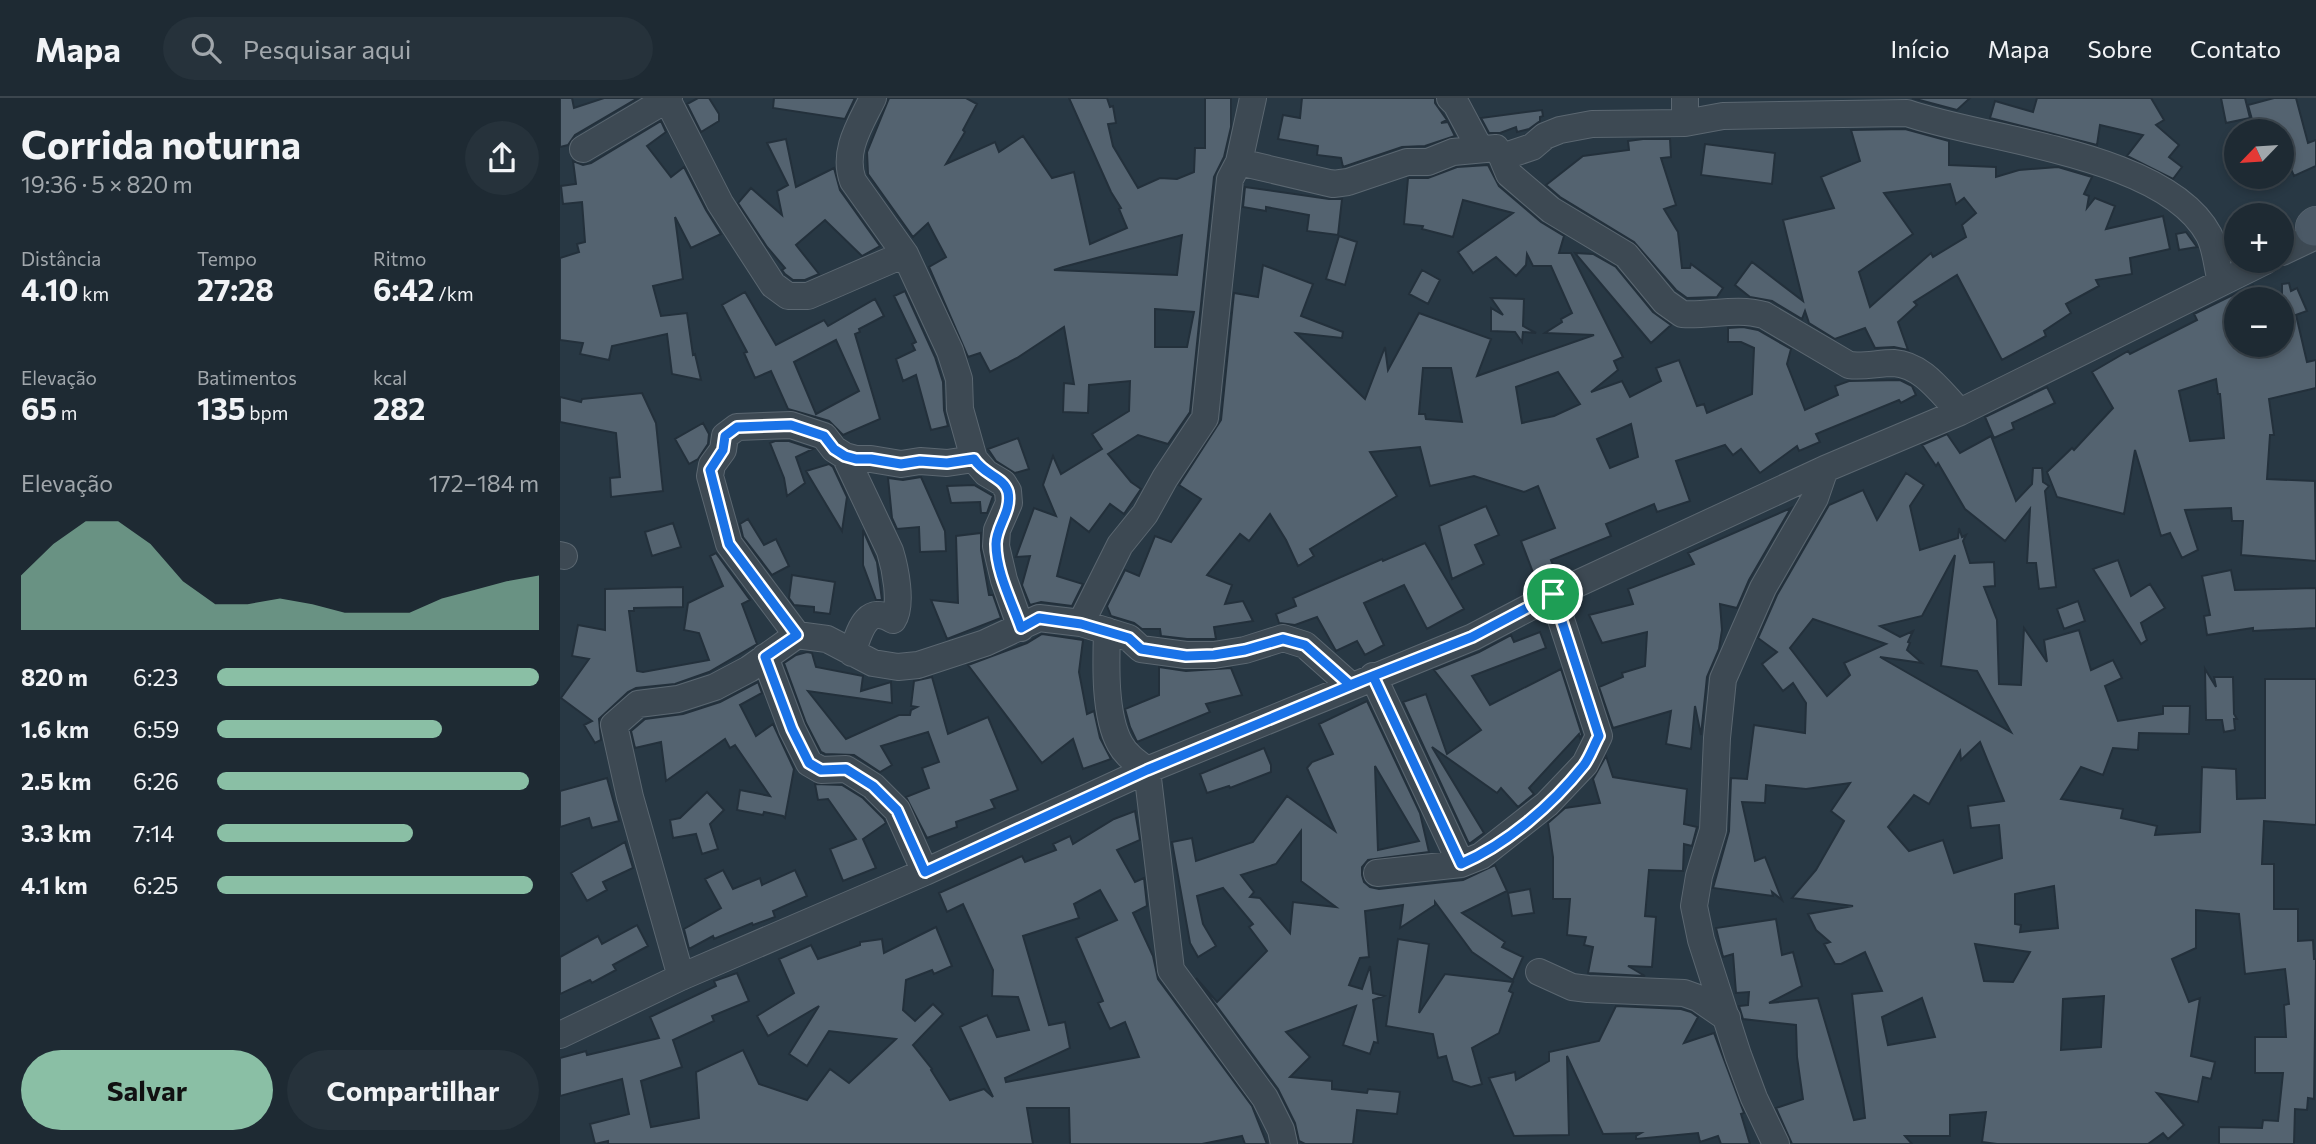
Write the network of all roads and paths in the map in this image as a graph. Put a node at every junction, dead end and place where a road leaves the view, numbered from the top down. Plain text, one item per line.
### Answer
1 (873, 98) edge
2 (1253, 98) edge
3 (1450, 98) edge
4 (660, 100) edge
5 (1924, 109) edge
6 (1685, 111) edge
7 (583, 149) dead end
8 (1491, 153) junction
9 (1239, 162) junction
10 (2316, 236) edge
11 (2294, 246) edge
12 (905, 254) junction
13 (2240, 273) edge
14 (2221, 282) junction
15 (1960, 412) junction
16 (845, 456) junction
17 (974, 459) junction
18 (1825, 469) junction
19 (1553, 594) junction
20 (1081, 624) junction
21 (1021, 628) junction
22 (1107, 631) junction
23 (797, 635) junction
24 (852, 653) junction
25 (765, 657) junction
26 (1361, 681) junction
27 (1147, 770) junction
28 (1461, 864) junction
29 (925, 872) junction
30 (1377, 873) dead end
31 (1539, 972) dead end
32 (681, 977) junction
33 (1727, 1018) junction
34 (560, 1035) edge
35 (1288, 1139) edge
36 (1776, 1144) edge

1 - 12 street
2 - 9 street
3 - 8 street
4 - 7 street
4 - 12 street
5 - 6 street
5 - 14 street
6 - 8 street
8 - 9 street
8 - 15 street
9 - 20 street
10 - 11 street
12 - 17 street
13 - 14 street
14 - 15 street
15 - 18 street
16 - 17 street
16 - 23 street
16 - 24 street
17 - 21 street
18 - 19 street
18 - 33 street
19 - 26 street
19 - 28 street
20 - 21 street
20 - 22 street
21 - 24 street
22 - 26 street
22 - 27 street
23 - 24 street
23 - 25 street
25 - 29 street
25 - 32 street
26 - 27 street
26 - 28 street
27 - 29 street
27 - 35 street
28 - 30 street
29 - 32 street
31 - 33 street
32 - 34 street
33 - 36 street

